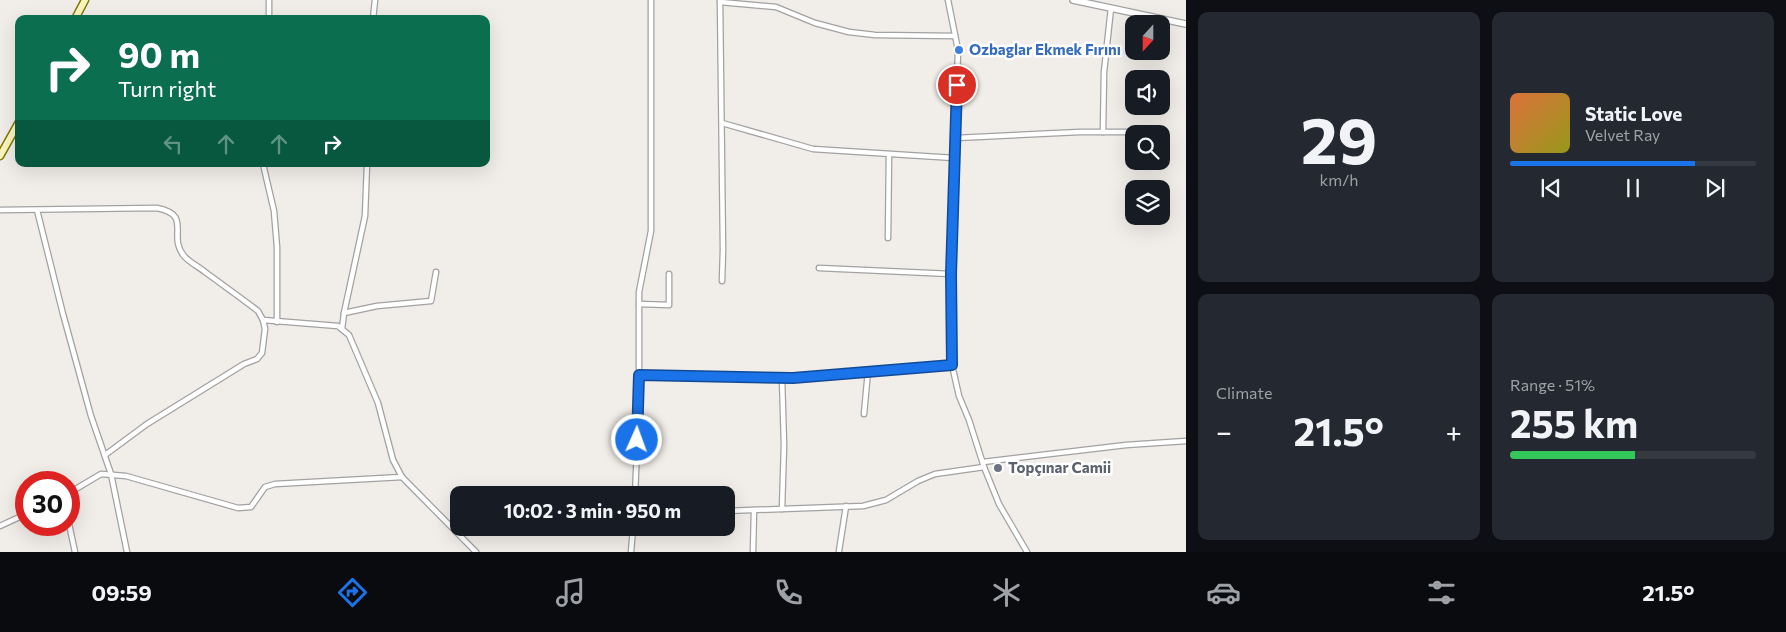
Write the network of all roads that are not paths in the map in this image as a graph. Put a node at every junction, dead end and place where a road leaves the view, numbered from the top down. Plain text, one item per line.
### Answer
1 (85, 0) edge
2 (269, 0) edge
3 (375, 0) edge
4 (651, 0) edge
5 (948, 0) edge
6 (1073, 0) edge
7 (720, 1) edge
8 (748, 2) edge
9 (1111, 8) junction
10 (77, 15) edge
11 (268, 15) edge
12 (373, 15) edge
13 (1186, 24) edge
14 (955, 36) junction
15 (722, 123) junction
16 (15, 129) edge
17 (1103, 132) junction
18 (1125, 132) edge
19 (956, 138) junction
20 (889, 154) junction
21 (0, 156) edge
22 (954, 158) junction
23 (264, 167) edge
24 (367, 167) edge
25 (0, 210) edge
26 (36, 210) junction
27 (888, 238) dead end
28 (819, 268) dead end
29 (436, 272) dead end
30 (669, 274) dead end
31 (951, 274) junction
32 (722, 281) dead end
33 (639, 304) junction
34 (344, 313) junction
35 (263, 320) junction
36 (277, 322) junction
37 (342, 329) junction
38 (952, 365) junction
39 (868, 371) junction
40 (639, 375) junction
41 (782, 378) junction
42 (864, 414) dead end
43 (1186, 441) edge
44 (105, 455) junction
45 (983, 465) junction
46 (111, 474) junction
47 (402, 477) junction
48 (80, 486) edge
49 (635, 486) edge
50 (846, 506) junction
51 (782, 508) junction
52 (754, 510) junction
53 (735, 511) edge
54 (15, 519) edge
55 (0, 526) edge
56 (72, 536) edge
57 (632, 536) edge
58 (839, 551) edge
59 (75, 552) edge
60 (127, 552) edge
61 (476, 552) edge
62 (631, 552) edge
63 (753, 552) edge
64 (1027, 552) edge

1 - 10 main road
2 - 11 street
3 - 12 street
4 - 33 street
5 - 14 street
6 - 9 street
7 - 8 street
7 - 15 street
8 - 14 street
9 - 13 street
9 - 17 street
14 - 19 street
15 - 20 street
15 - 32 street
16 - 21 main road
17 - 18 street
17 - 19 street
19 - 22 street
20 - 22 street
20 - 27 street
22 - 31 street
23 - 36 street
24 - 34 street
25 - 26 street
26 - 35 street
26 - 44 street
28 - 31 street
29 - 34 street
30 - 33 street
31 - 38 street
33 - 40 street
34 - 37 street
35 - 36 street
35 - 44 street
36 - 37 street
37 - 47 street
38 - 39 street
38 - 45 street
39 - 41 street
39 - 42 street
40 - 41 street
40 - 49 street
41 - 51 street
43 - 45 street
44 - 46 street
45 - 50 street
45 - 64 street
46 - 47 street
46 - 48 street
46 - 60 street
47 - 61 street
50 - 51 street
50 - 58 street
51 - 52 street
52 - 53 street
52 - 63 street
54 - 55 street
56 - 59 street
57 - 62 street

